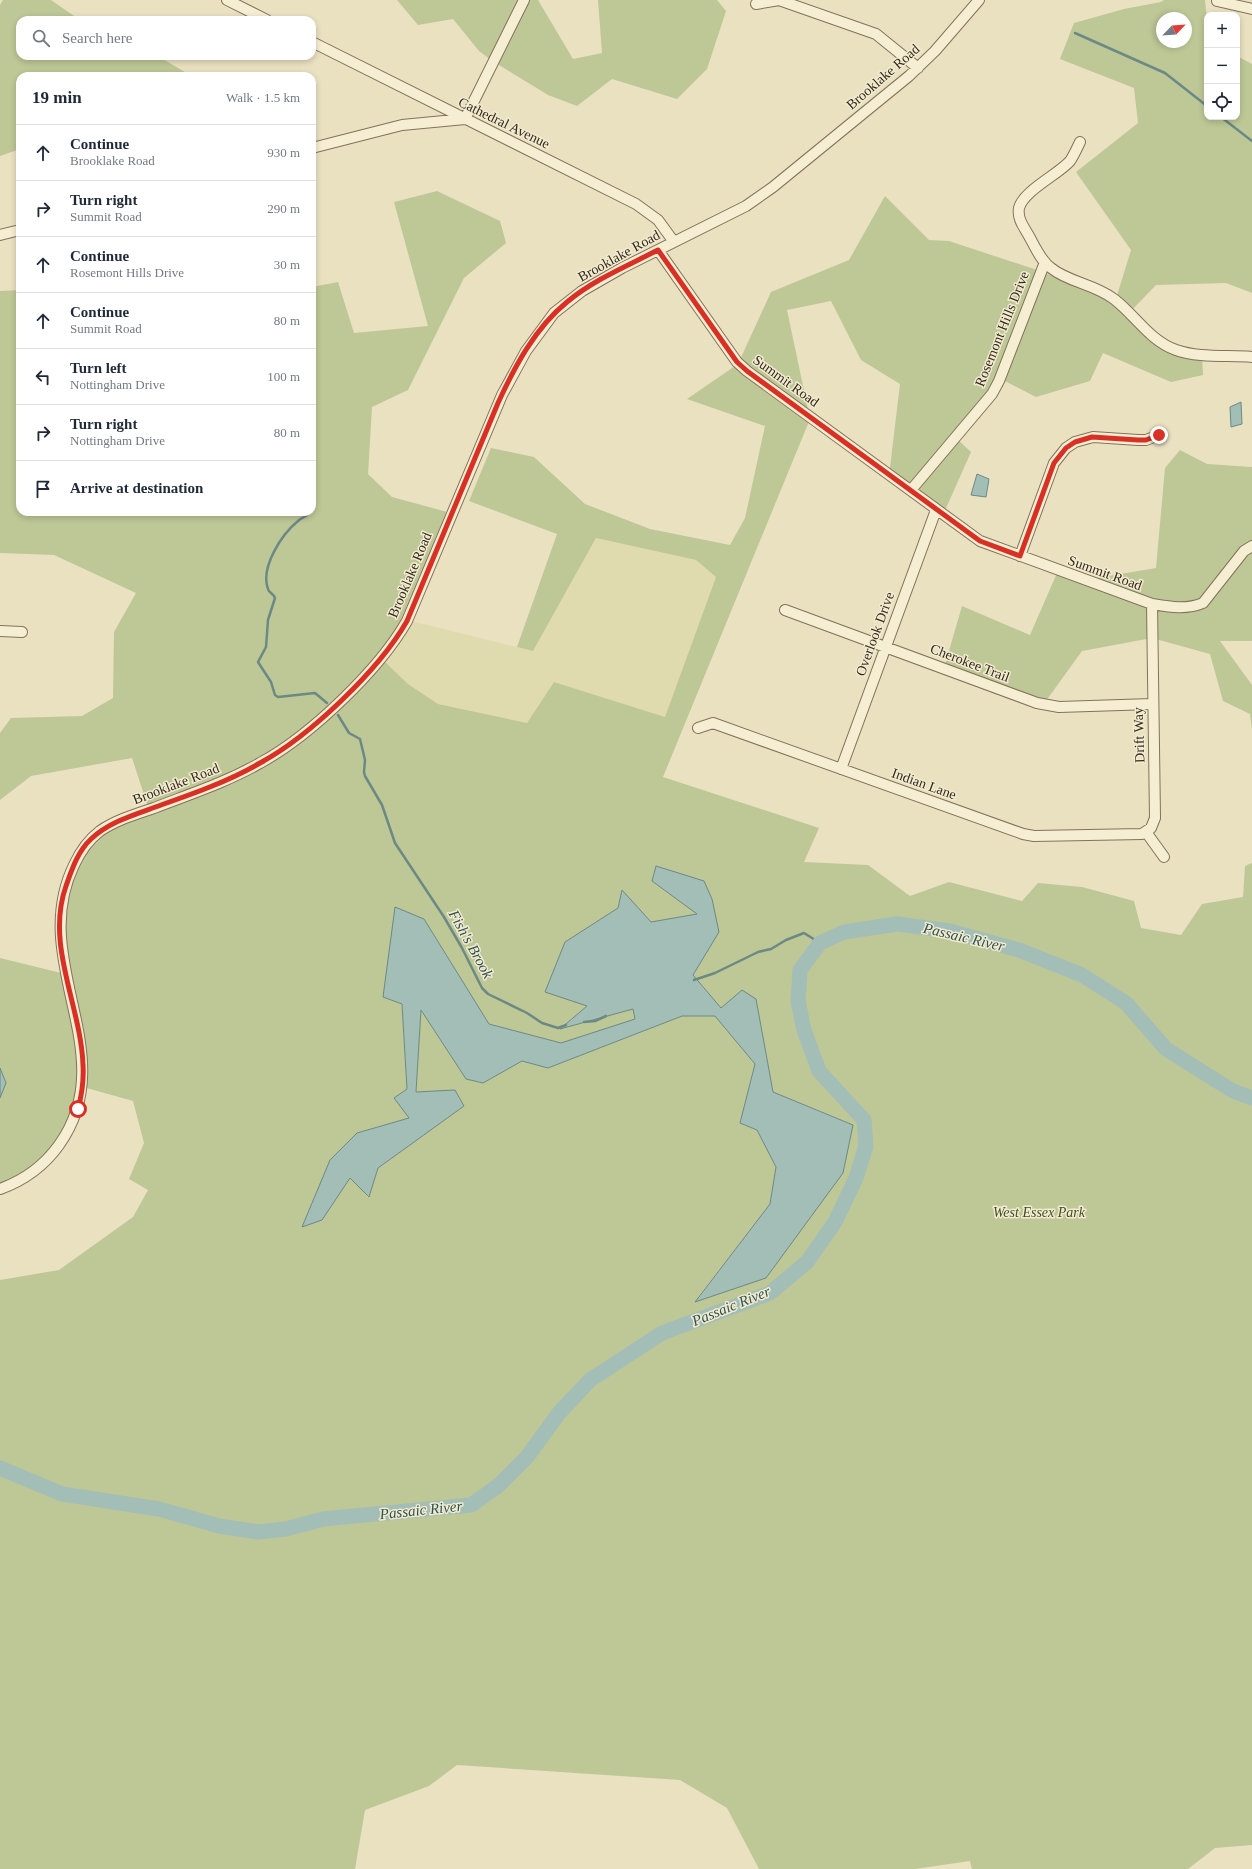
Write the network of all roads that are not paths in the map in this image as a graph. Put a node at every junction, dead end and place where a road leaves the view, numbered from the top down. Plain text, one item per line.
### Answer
1 (227, 0) edge
2 (524, 0) edge
3 (979, 0) edge
4 (1217, 1) dead end
5 (756, 4) dead end
6 (1252, 10) edge
7 (259, 16) edge
8 (316, 44) edge
9 (918, 68) junction
10 (465, 119) junction
11 (1080, 142) dead end
12 (316, 147) edge
13 (16, 231) edge
14 (0, 235) edge
15 (674, 242) junction
16 (658, 250) junction
17 (1045, 262) junction
18 (1252, 357) edge
19 (1159, 435) dead end
20 (911, 490) junction
21 (936, 510) junction
22 (1252, 546) edge
23 (1020, 556) junction
24 (1152, 604) junction
25 (785, 610) dead end
26 (0, 631) edge
27 (22, 632) dead end
28 (886, 646) junction
29 (1152, 704) junction
30 (698, 728) dead end
31 (841, 769) junction
32 (1146, 832) junction
33 (1164, 857) dead end
34 (0, 1188) edge

1 - 7 street
2 - 10 street
3 - 9 street, Brooklake Road
4 - 6 street
5 - 9 street
8 - 10 street, Cathedral Avenue
9 - 15 street, Brooklake Road
10 - 12 street
10 - 15 street, Cathedral Avenue
11 - 17 street
13 - 14 street
15 - 16 street, Brooklake Road
16 - 20 street, Summit Road
16 - 34 street, Brooklake Road
17 - 18 street
17 - 20 street, Rosemont Hills Drive
19 - 23 street
20 - 21 street
21 - 23 street, Summit Road
21 - 28 street, Overlook Drive
22 - 24 street, Summit Road
23 - 24 street, Summit Road
24 - 29 street, Drift Way
25 - 28 street, Cherokee Trail
26 - 27 street
28 - 29 street, Cherokee Trail
28 - 31 street, Overlook Drive
29 - 32 street, Drift Way
30 - 31 street, Indian Lane
31 - 32 street, Indian Lane
32 - 33 street

